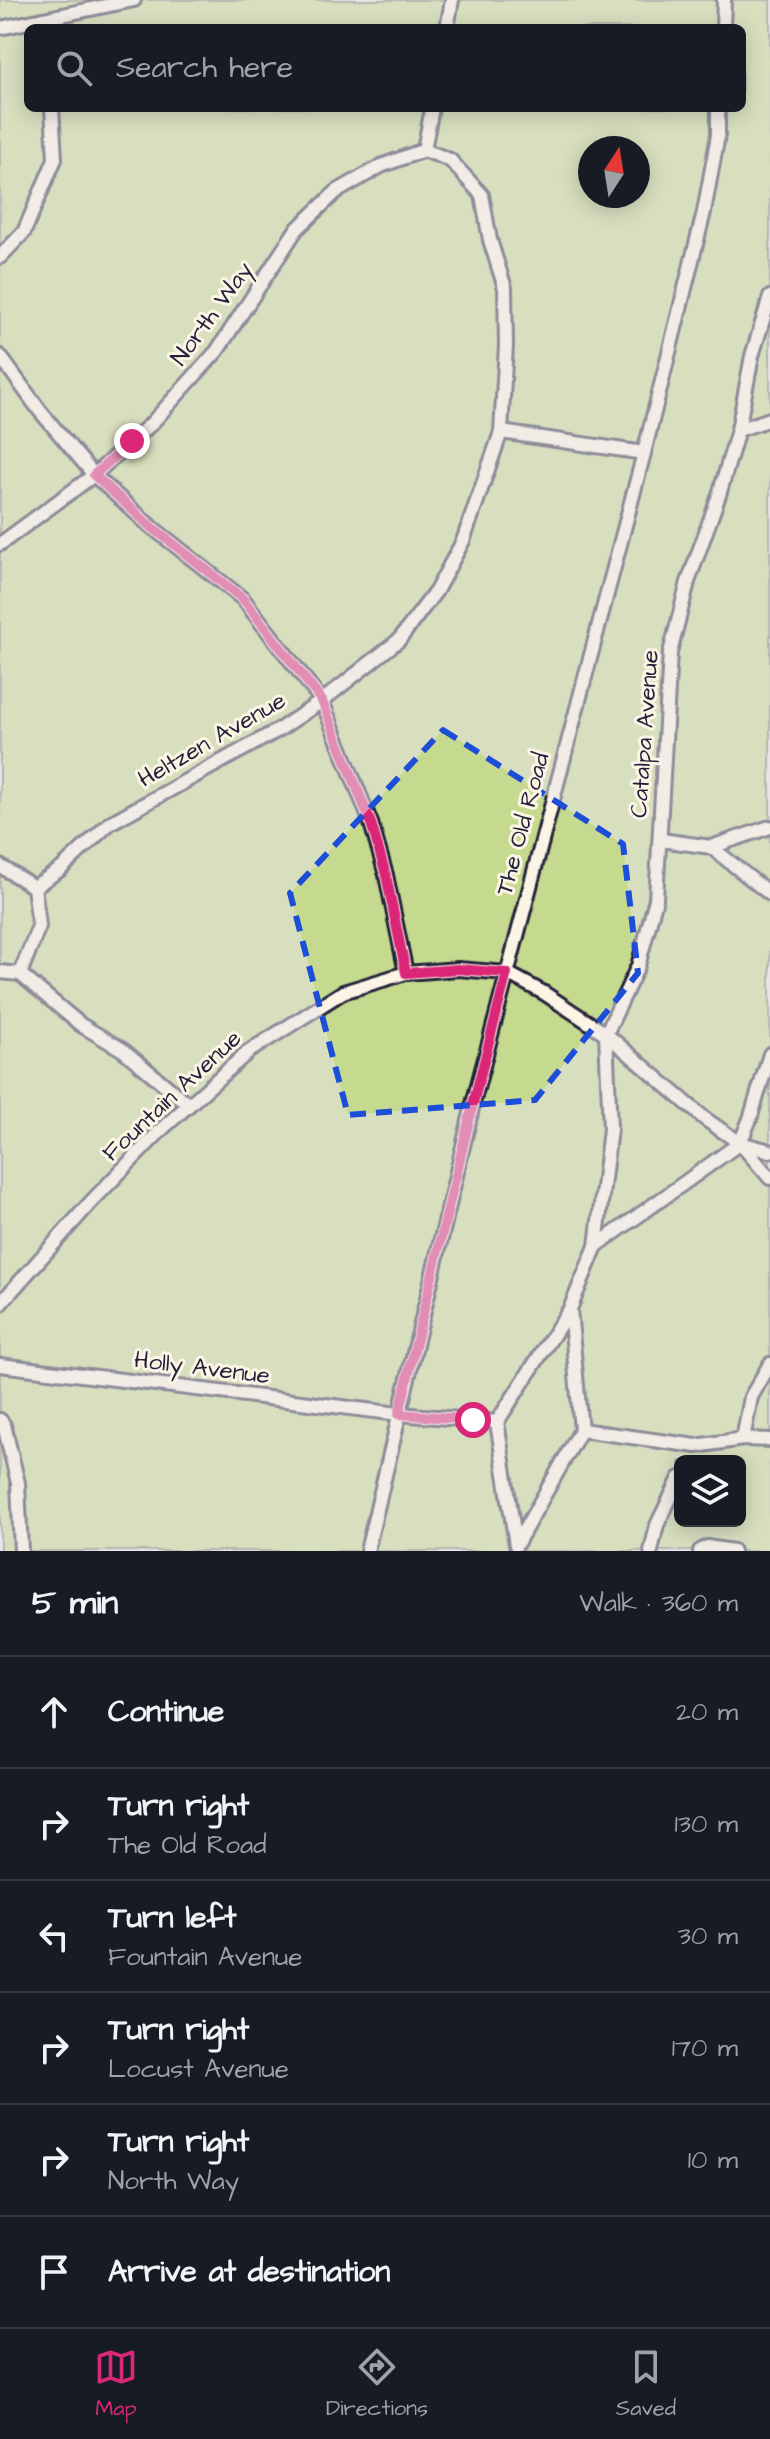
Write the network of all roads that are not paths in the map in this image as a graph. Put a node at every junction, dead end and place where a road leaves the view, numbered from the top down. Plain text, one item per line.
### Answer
1 (134, 0) edge
2 (452, 0) edge
3 (724, 0) edge
4 (40, 24) edge
5 (448, 24) edge
6 (723, 24) edge
7 (24, 26) edge
8 (0, 28) edge
9 (52, 112) edge
10 (431, 112) edge
11 (718, 112) edge
12 (424, 150) junction
13 (0, 257) edge
14 (770, 297) edge
15 (0, 356) edge
16 (770, 419) edge
17 (738, 430) junction
18 (501, 432) junction
19 (644, 453) junction
20 (94, 475) junction
21 (0, 544) edge
22 (322, 701) junction
23 (770, 827) edge
24 (661, 840) junction
25 (711, 847) junction
26 (0, 866) edge
27 (34, 887) junction
28 (770, 894) edge
29 (0, 972) edge
30 (406, 973) junction
31 (507, 973) junction
32 (20, 974) junction
33 (606, 1034) junction
34 (770, 1054) edge
35 (189, 1105) junction
36 (740, 1143) junction
37 (770, 1151) edge
38 (770, 1178) edge
39 (596, 1246) junction
40 (0, 1304) edge
41 (570, 1309) junction
42 (770, 1364) edge
43 (0, 1365) edge
44 (399, 1414) junction
45 (0, 1420) edge
46 (497, 1422) junction
47 (581, 1430) junction
48 (743, 1439) junction
49 (770, 1440) edge
50 (696, 1446) junction
51 (692, 1455) edge
52 (674, 1490) edge
53 (516, 1548) edge
54 (21, 1551) edge
55 (367, 1551) edge
56 (651, 1551) edge
57 (700, 1551) edge
58 (733, 1551) edge

1 - 4 lane
2 - 5 lane
3 - 6 lane
7 - 8 lane
9 - 13 lane
10 - 12 lane
11 - 19 lane, The Old Road
12 - 18 lane, Heltzen Avenue
12 - 20 lane, North Way
14 - 17 lane, Catalpa Avenue
15 - 20 lane
16 - 17 lane
17 - 24 lane, Catalpa Avenue
18 - 19 lane
18 - 22 lane, Heltzen Avenue
19 - 31 lane, The Old Road
20 - 21 lane, North Way
20 - 22 lane
22 - 27 lane, Heltzen Avenue
22 - 30 lane
23 - 25 lane
24 - 25 lane
24 - 33 lane, Catalpa Avenue
25 - 28 lane
26 - 27 lane
27 - 32 lane
29 - 32 lane
30 - 31 lane, Fountain Avenue
30 - 35 lane, Fountain Avenue
31 - 33 lane, Fountain Avenue
31 - 44 lane, The Old Road
32 - 35 lane
33 - 36 lane, Fountain Avenue
33 - 39 lane
34 - 36 lane
35 - 40 lane, Fountain Avenue
36 - 37 lane
36 - 38 lane, Fountain Avenue
36 - 39 lane
39 - 41 lane
41 - 46 lane
41 - 47 lane
42 - 48 lane
43 - 44 lane, Holly Avenue
44 - 46 lane, Holly Avenue
44 - 55 lane, The Old Road
45 - 54 lane
46 - 53 lane
47 - 50 lane
47 - 53 lane
48 - 49 lane
48 - 50 lane
50 - 51 lane
52 - 56 lane
57 - 58 lane

